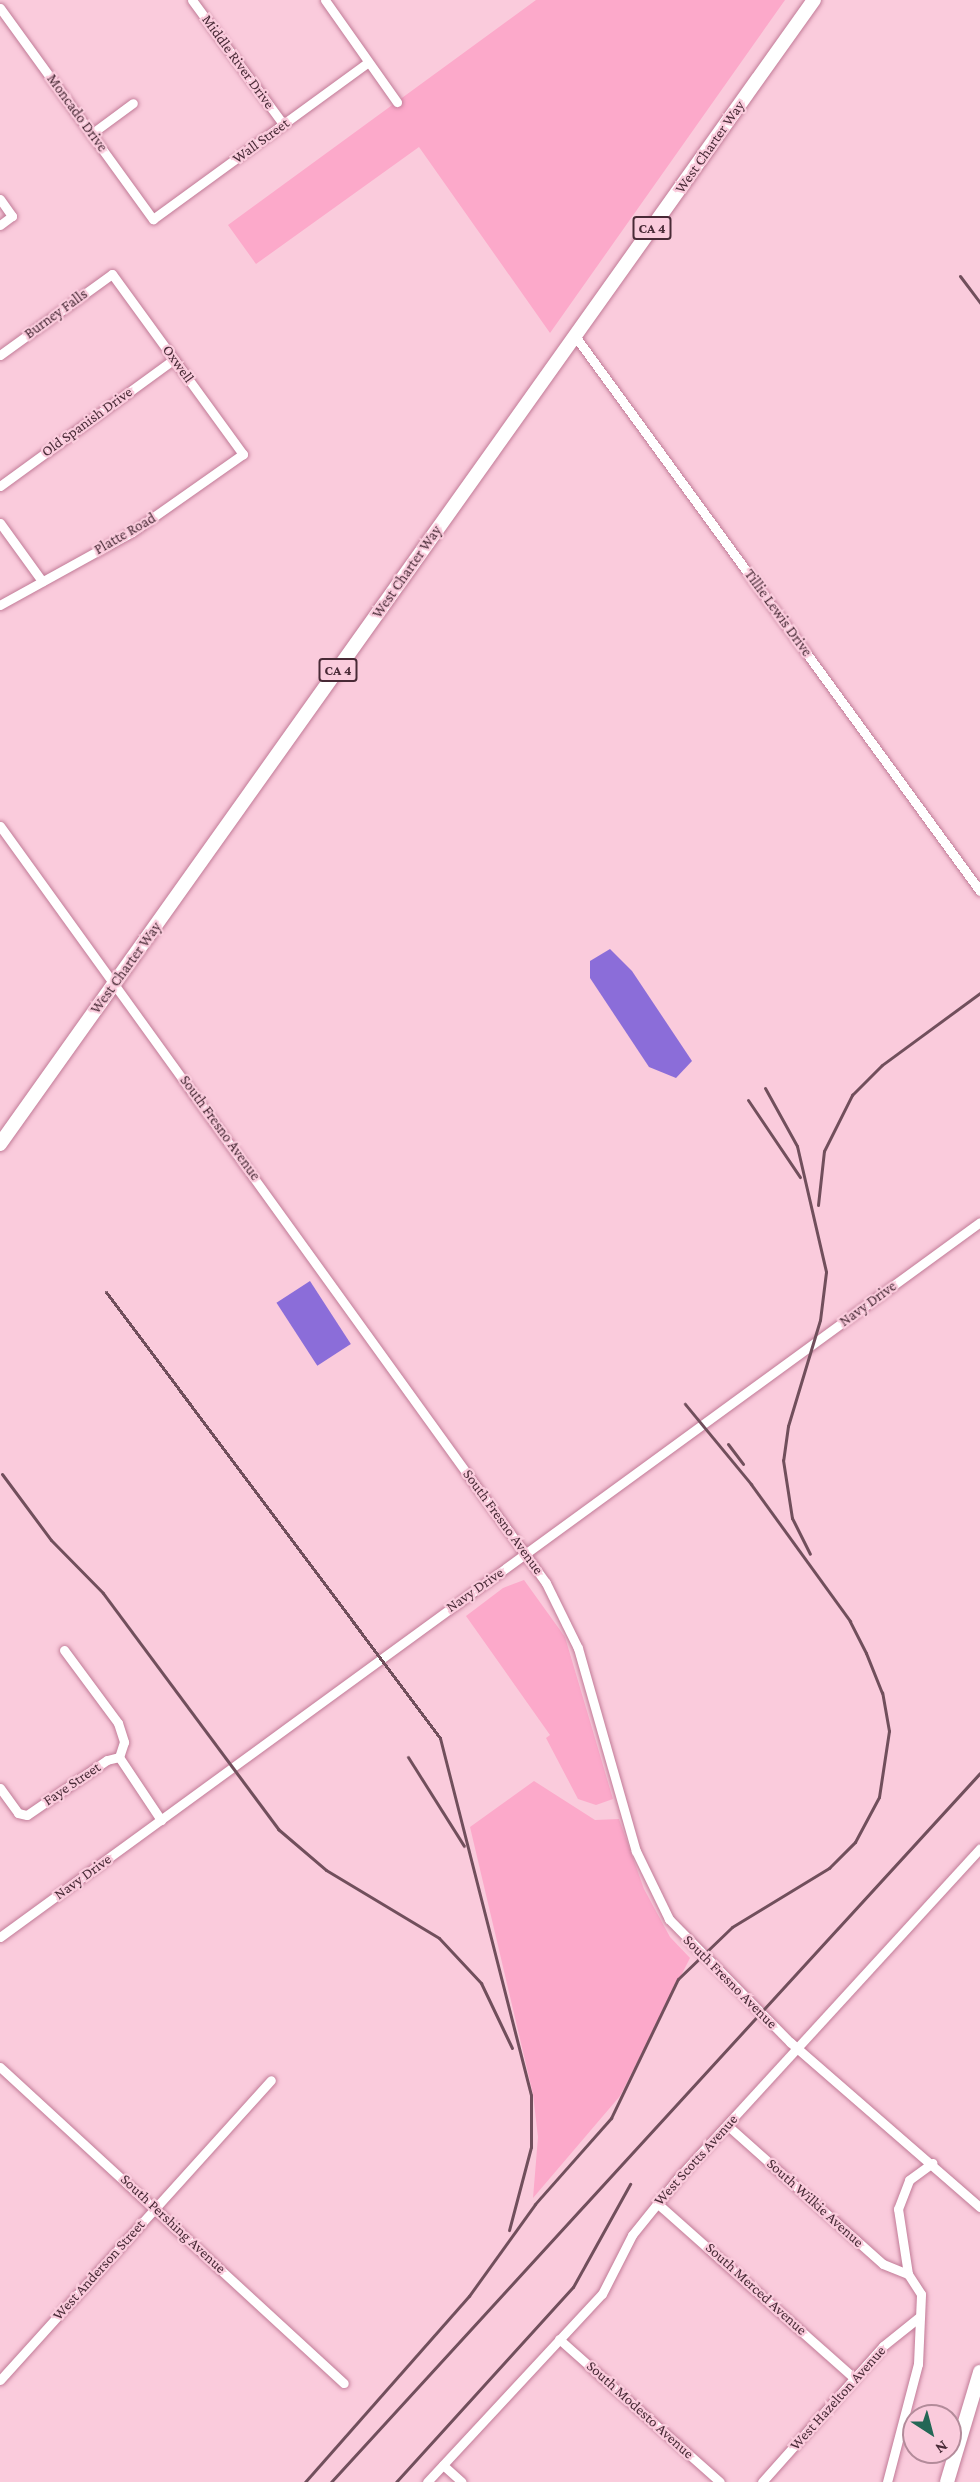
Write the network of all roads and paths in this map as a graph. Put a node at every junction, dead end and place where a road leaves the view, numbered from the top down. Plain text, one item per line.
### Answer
1 (192, 0) edge
2 (325, 0) edge
3 (814, 0) edge
4 (0, 8) edge
5 (368, 62) junction
6 (397, 102) dead end
7 (134, 103) dead end
8 (283, 124) junction
9 (91, 134) junction
10 (0, 199) edge
11 (153, 219) joint
12 (0, 225) edge
13 (112, 274) joint
14 (575, 336) junction
15 (0, 355) edge
16 (174, 359) junction
17 (243, 454) joint
18 (0, 486) edge
19 (0, 523) edge
20 (42, 581) junction
21 (0, 605) edge
22 (0, 826) edge
23 (980, 891) edge
24 (115, 983) junction
25 (0, 1144) edge
26 (980, 1222) edge
27 (527, 1553) junction
28 (64, 1650) dead end
29 (119, 1757) junction
30 (0, 1788) edge
31 (161, 1820) junction
32 (980, 1849) edge
33 (0, 1937) edge
34 (797, 2048) junction
35 (0, 2067) edge
36 (271, 2080) dead end
37 (727, 2125) junction
38 (932, 2163) junction
39 (657, 2203) junction
40 (155, 2207) junction
41 (980, 2207) edge
42 (908, 2274) junction
43 (918, 2318) junction
44 (558, 2339) junction
45 (980, 2372) edge
46 (854, 2378) junction
47 (0, 2380) edge
48 (344, 2383) dead end
49 (443, 2465) junction
50 (427, 2482) edge
51 (462, 2482) edge
52 (720, 2482) edge
53 (762, 2482) edge
54 (887, 2482) edge
55 (947, 2482) edge

1 - 8 street, Middle River Drive
2 - 5 street
3 - 14 highway, West Charter Way / CA 4
4 - 9 street, Moncado Drive
5 - 6 street
5 - 8 street, Wall Street
7 - 9 street
8 - 11 street, Wall Street
9 - 11 street, Moncado Drive
10 - 12 street
13 - 15 street, Burney Falls
13 - 16 street, Oxwell
14 - 23 street, Tillie Lewis Drive
14 - 24 highway, West Charter Way / CA 4
16 - 17 street, Oxwell
16 - 18 street, Old Spanish Drive
17 - 20 street, Platte Road
19 - 20 street
20 - 21 street, Platte Road
22 - 24 street, South Fresno Avenue
24 - 25 highway, West Charter Way / CA 4
24 - 27 street, South Fresno Avenue
26 - 27 street, Navy Drive
27 - 31 street, Navy Drive
27 - 34 street, South Fresno Avenue
28 - 29 street
29 - 30 street, Faye Street
29 - 31 street
31 - 33 street, Navy Drive
32 - 34 street, West Scotts Avenue
34 - 37 street, West Scotts Avenue
34 - 38 street, South Fresno Avenue
35 - 40 street, South Pershing Avenue
36 - 40 street, West Anderson Street
37 - 39 street, West Scotts Avenue
37 - 42 street, South Wilkie Avenue
38 - 41 street, South Fresno Avenue
38 - 42 street
39 - 44 street, West Scotts Avenue
39 - 46 street, South Merced Avenue
40 - 47 street, West Anderson Street
40 - 48 street, South Pershing Avenue
42 - 43 street
43 - 46 street, West Hazelton Avenue
43 - 54 street
44 - 49 street, West Scotts Avenue
44 - 52 street, South Modesto Avenue
45 - 55 highway
46 - 53 street, West Hazelton Avenue
49 - 50 street, West Scotts Avenue
49 - 51 street

